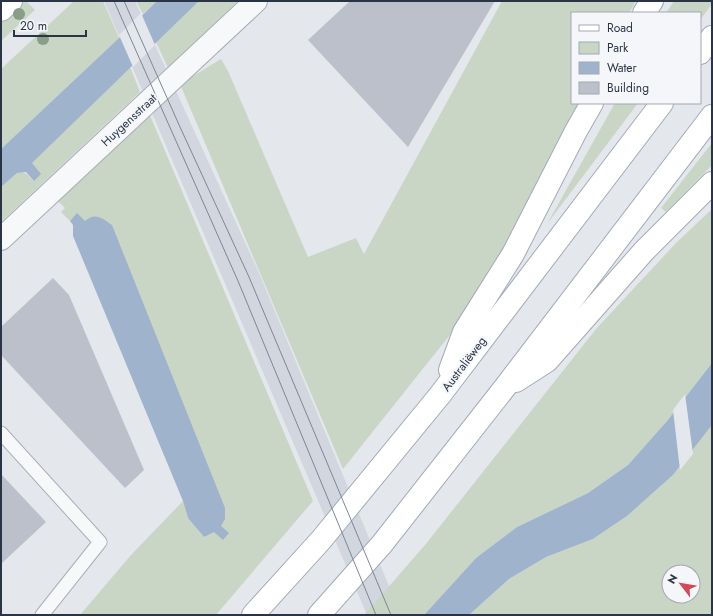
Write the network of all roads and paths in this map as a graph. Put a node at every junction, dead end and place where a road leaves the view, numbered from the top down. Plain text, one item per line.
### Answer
1 (11, 1) edge
2 (256, 1) edge
3 (652, 1) edge
4 (1, 10) edge
5 (645, 12) edge
6 (712, 37) edge
7 (701, 52) edge
8 (591, 104) edge
9 (661, 104) edge
10 (712, 116) edge
11 (712, 183) edge
12 (1, 239) edge
13 (506, 386) junction
14 (440, 395) junction
15 (1, 433) edge
16 (42, 615) edge
17 (254, 615) edge
18 (319, 615) edge

1 - 4 main road
2 - 12 street, Huygensstraat
3 - 5 main road
6 - 7 main road
8 - 14 main road
9 - 14 main road, Australiëweg
10 - 13 main road
11 - 13 main road
13 - 18 main road
14 - 17 main road, Australiëweg
15 - 16 lane

